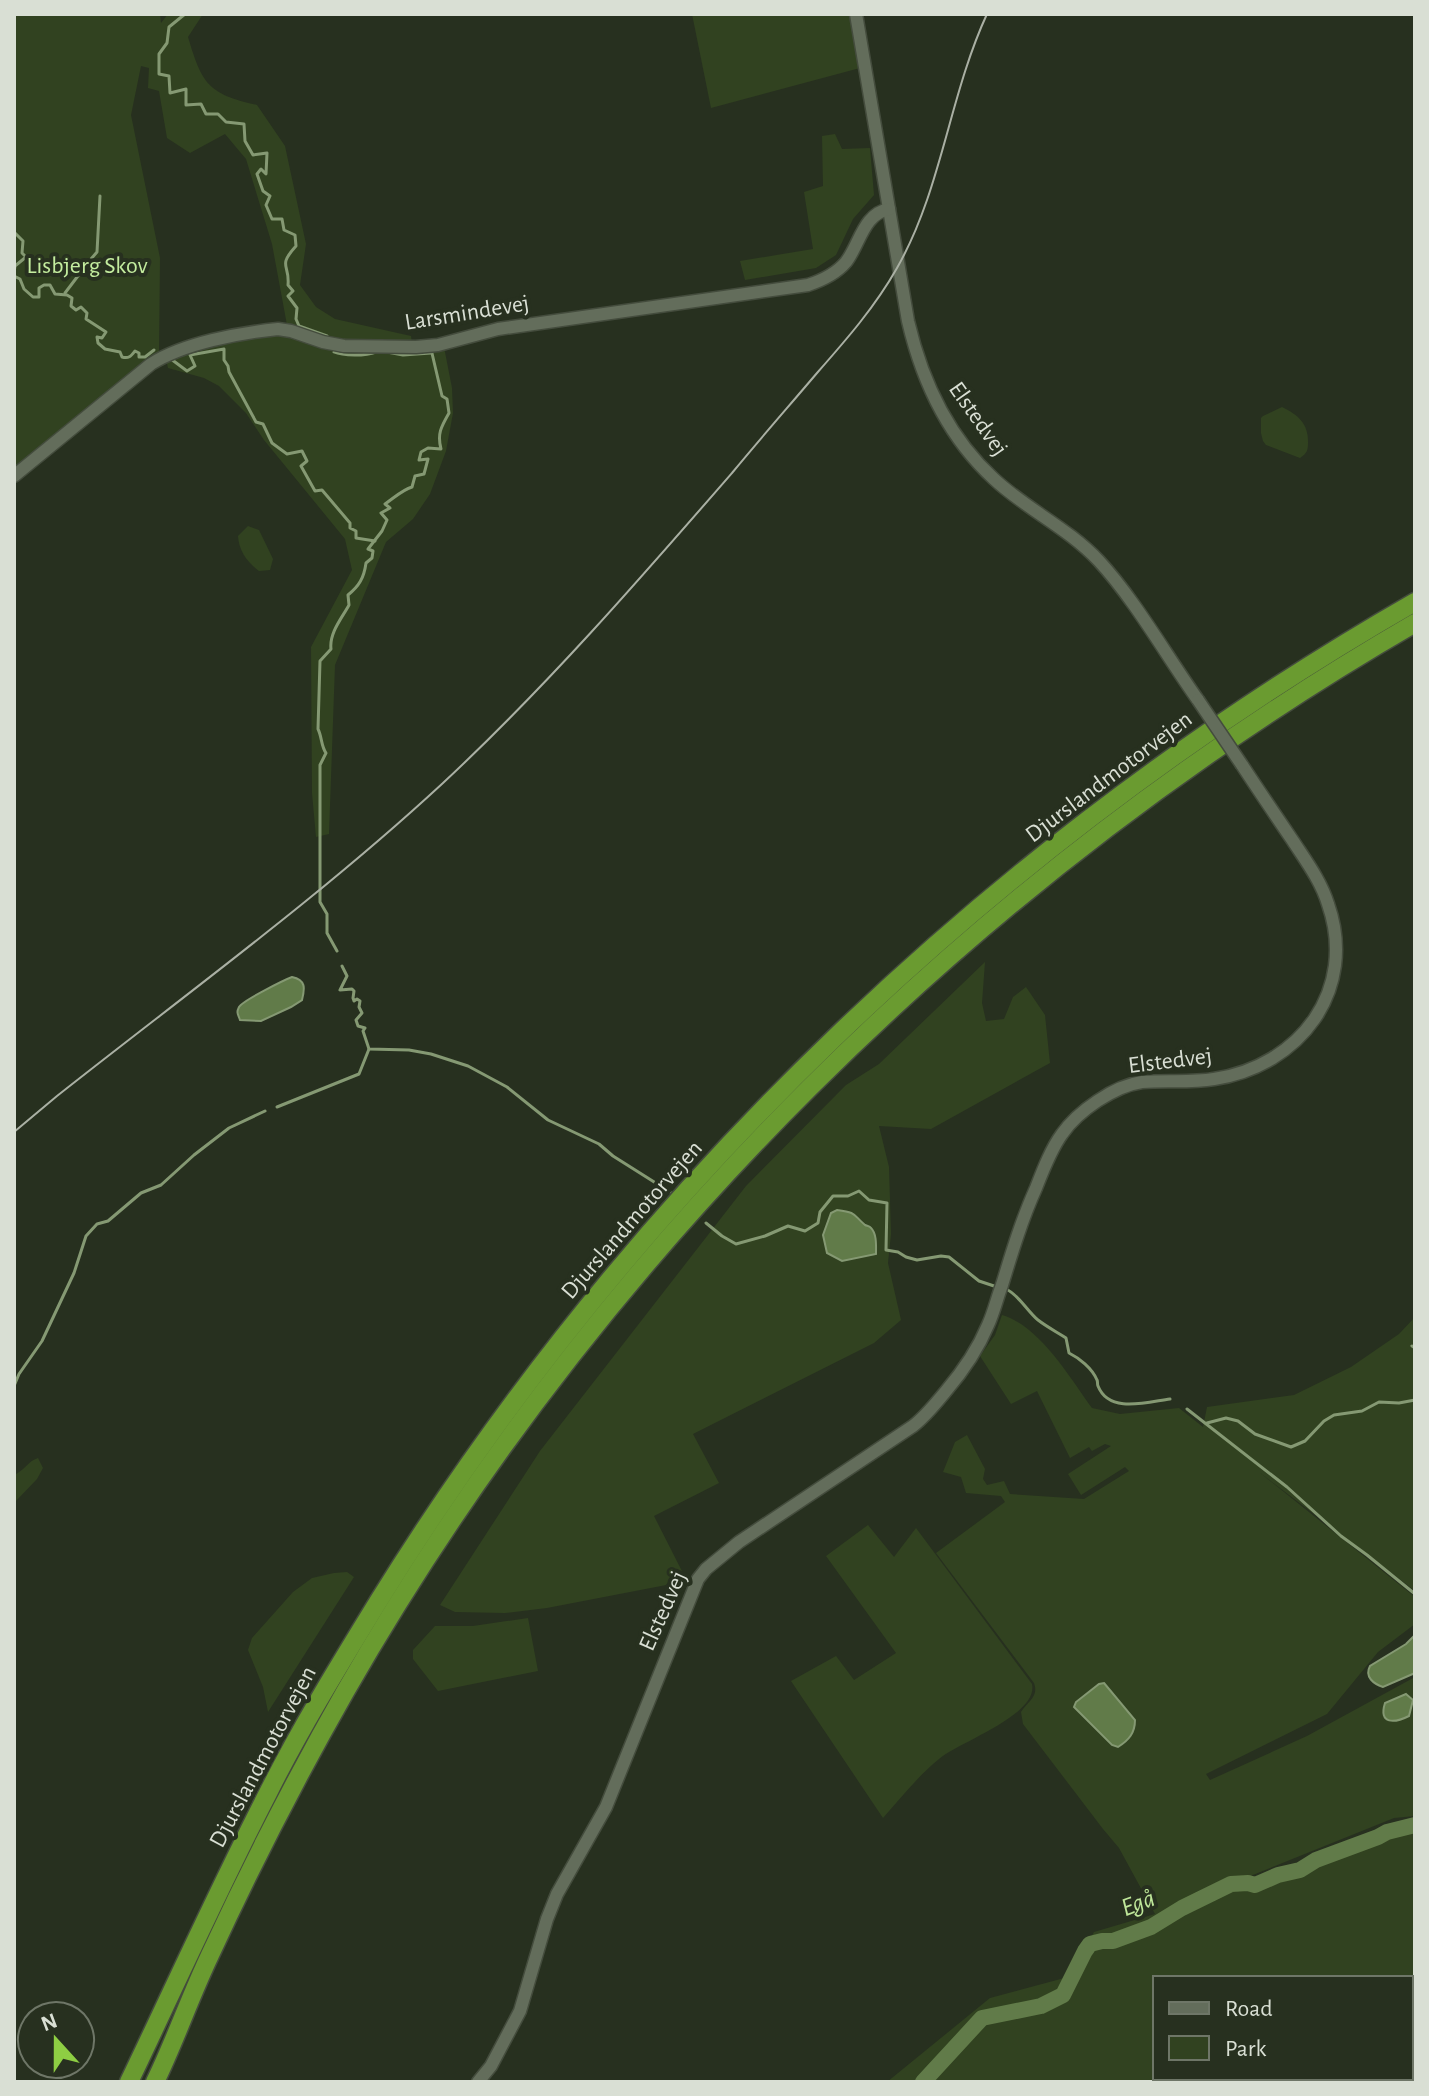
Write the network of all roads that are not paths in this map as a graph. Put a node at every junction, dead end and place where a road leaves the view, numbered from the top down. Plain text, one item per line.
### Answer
1 (856, 14) edge
2 (889, 209) junction
3 (14, 476) edge
4 (1415, 602) edge
5 (1415, 623) edge
6 (157, 2078) edge
7 (129, 2082) edge
8 (478, 2082) edge

1 - 2 street, Elstedvej
2 - 3 street, Larsmindevej
2 - 8 street, Elstedvej, bridge
4 - 7 highway, Djurslandmotorvejen
5 - 6 highway, Djurslandmotorvejen

